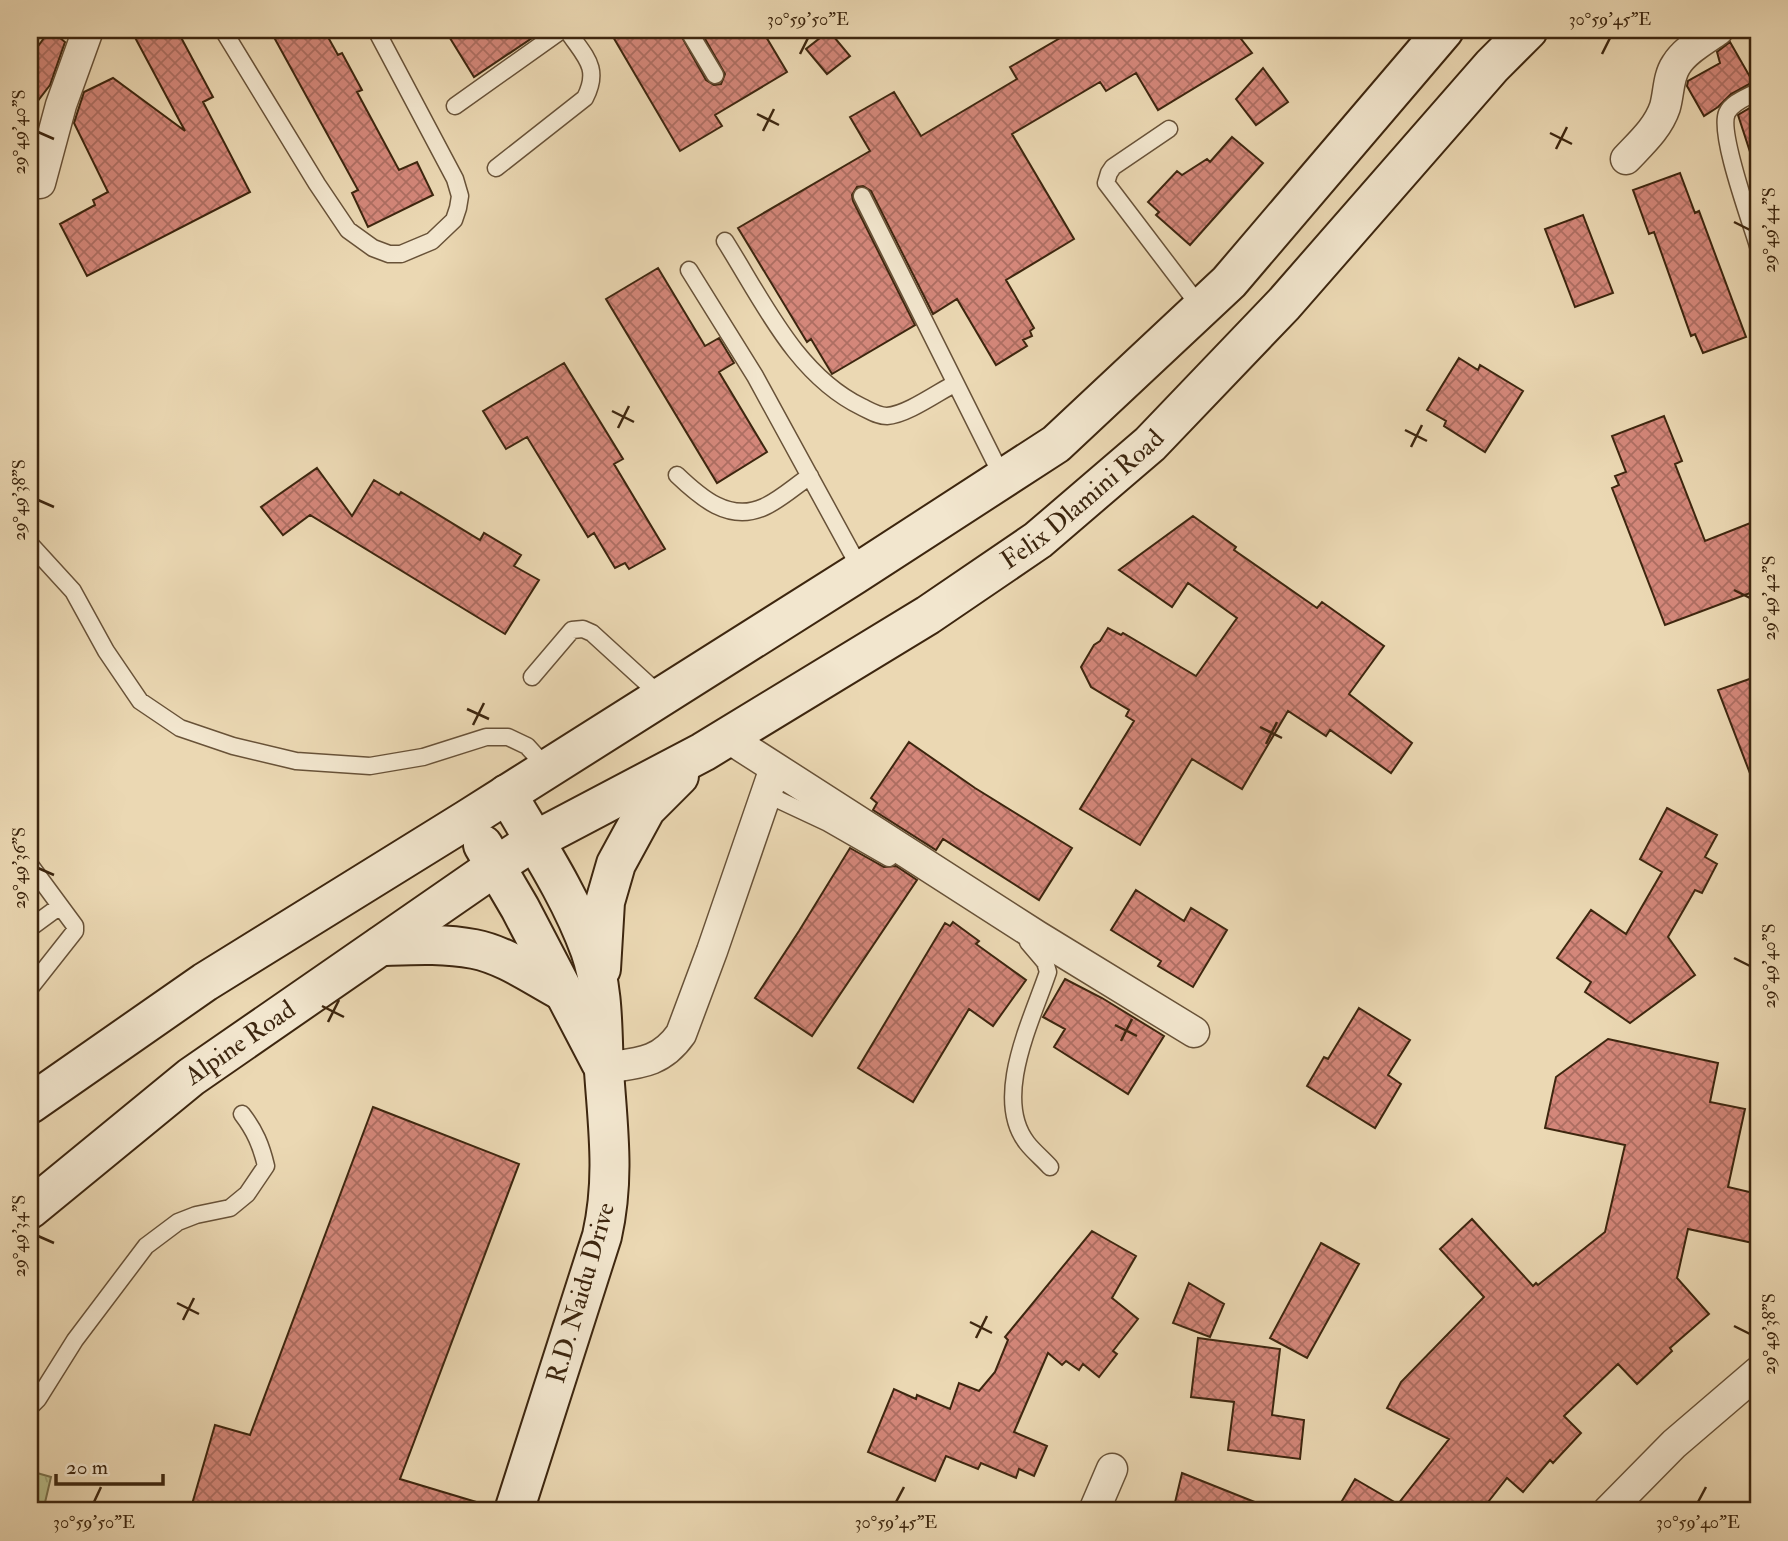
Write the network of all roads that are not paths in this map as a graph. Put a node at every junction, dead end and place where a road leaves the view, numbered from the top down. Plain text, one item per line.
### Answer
1 (88, 30) edge
2 (223, 30) edge
3 (376, 30) edge
4 (565, 30) edge
5 (688, 30) edge
6 (1444, 30) edge
7 (1528, 30) edge
8 (1717, 30) edge
9 (715, 75) dead end
10 (1758, 91) edge
11 (454, 106) dead end
12 (1169, 129) dead end
13 (1626, 159) dead end
14 (496, 168) dead end
15 (40, 183) dead end
16 (862, 196) dead end
17 (725, 241) dead end
18 (1758, 246) edge
19 (689, 270) dead end
20 (1201, 308) junction
21 (954, 384) junction
22 (677, 475) dead end
23 (810, 477) junction
24 (1003, 478) junction
25 (30, 544) edge
26 (861, 570) junction
27 (532, 677) dead end
28 (662, 696) junction
29 (715, 745) junction
30 (547, 768) junction
31 (771, 781) junction
32 (507, 794) junction
33 (468, 819) junction
34 (534, 841) junction
35 (30, 865) edge
36 (496, 866) junction
37 (35, 883) edge
38 (60, 906) junction
39 (30, 928) edge
40 (382, 946) junction
41 (30, 988) edge
42 (600, 988) junction
43 (562, 991) junction
44 (1194, 1032) dead end
45 (604, 1068) junction
46 (30, 1104) edge
47 (242, 1114) dead end
48 (1050, 1167) dead end
49 (30, 1209) edge
50 (1758, 1372) edge
51 (30, 1407) edge
52 (1112, 1469) dead end
53 (514, 1511) edge
54 (1094, 1511) edge
55 (1608, 1511) edge

1 - 15 street
2 - 3 lane
4 - 11 lane
4 - 14 lane
5 - 9 lane
6 - 20 main road
7 - 29 main road, Felix Dlamini Road
8 - 13 street
10 - 18 lane
12 - 20 lane
16 - 21 lane
17 - 21 lane
19 - 23 lane
20 - 24 main road
21 - 24 lane
22 - 23 lane
23 - 26 lane
24 - 26 main road
25 - 30 lane
26 - 28 main road
27 - 28 lane
28 - 30 main road
29 - 31 street
29 - 34 main road, Felix Dlamini Road
29 - 42 main road
30 - 32 main road
31 - 44 street
31 - 45 street
31 - 48 lane
32 - 33 main road
32 - 34 main road, R.D. Naidu Drive
33 - 36 main road, R.D. Naidu Drive
33 - 46 main road
34 - 36 main road, Felix Dlamini Road
34 - 42 main road, R.D. Naidu Drive
35 - 37 lane
36 - 40 main road, Alpine Road
36 - 43 main road, R.D. Naidu Drive
37 - 38 lane
38 - 39 lane
38 - 41 lane
40 - 43 main road
40 - 49 main road, Alpine Road
42 - 45 main road, R.D. Naidu Drive
43 - 45 main road, R.D. Naidu Drive
45 - 53 main road, R.D. Naidu Drive
47 - 51 lane
50 - 55 street
52 - 54 street

